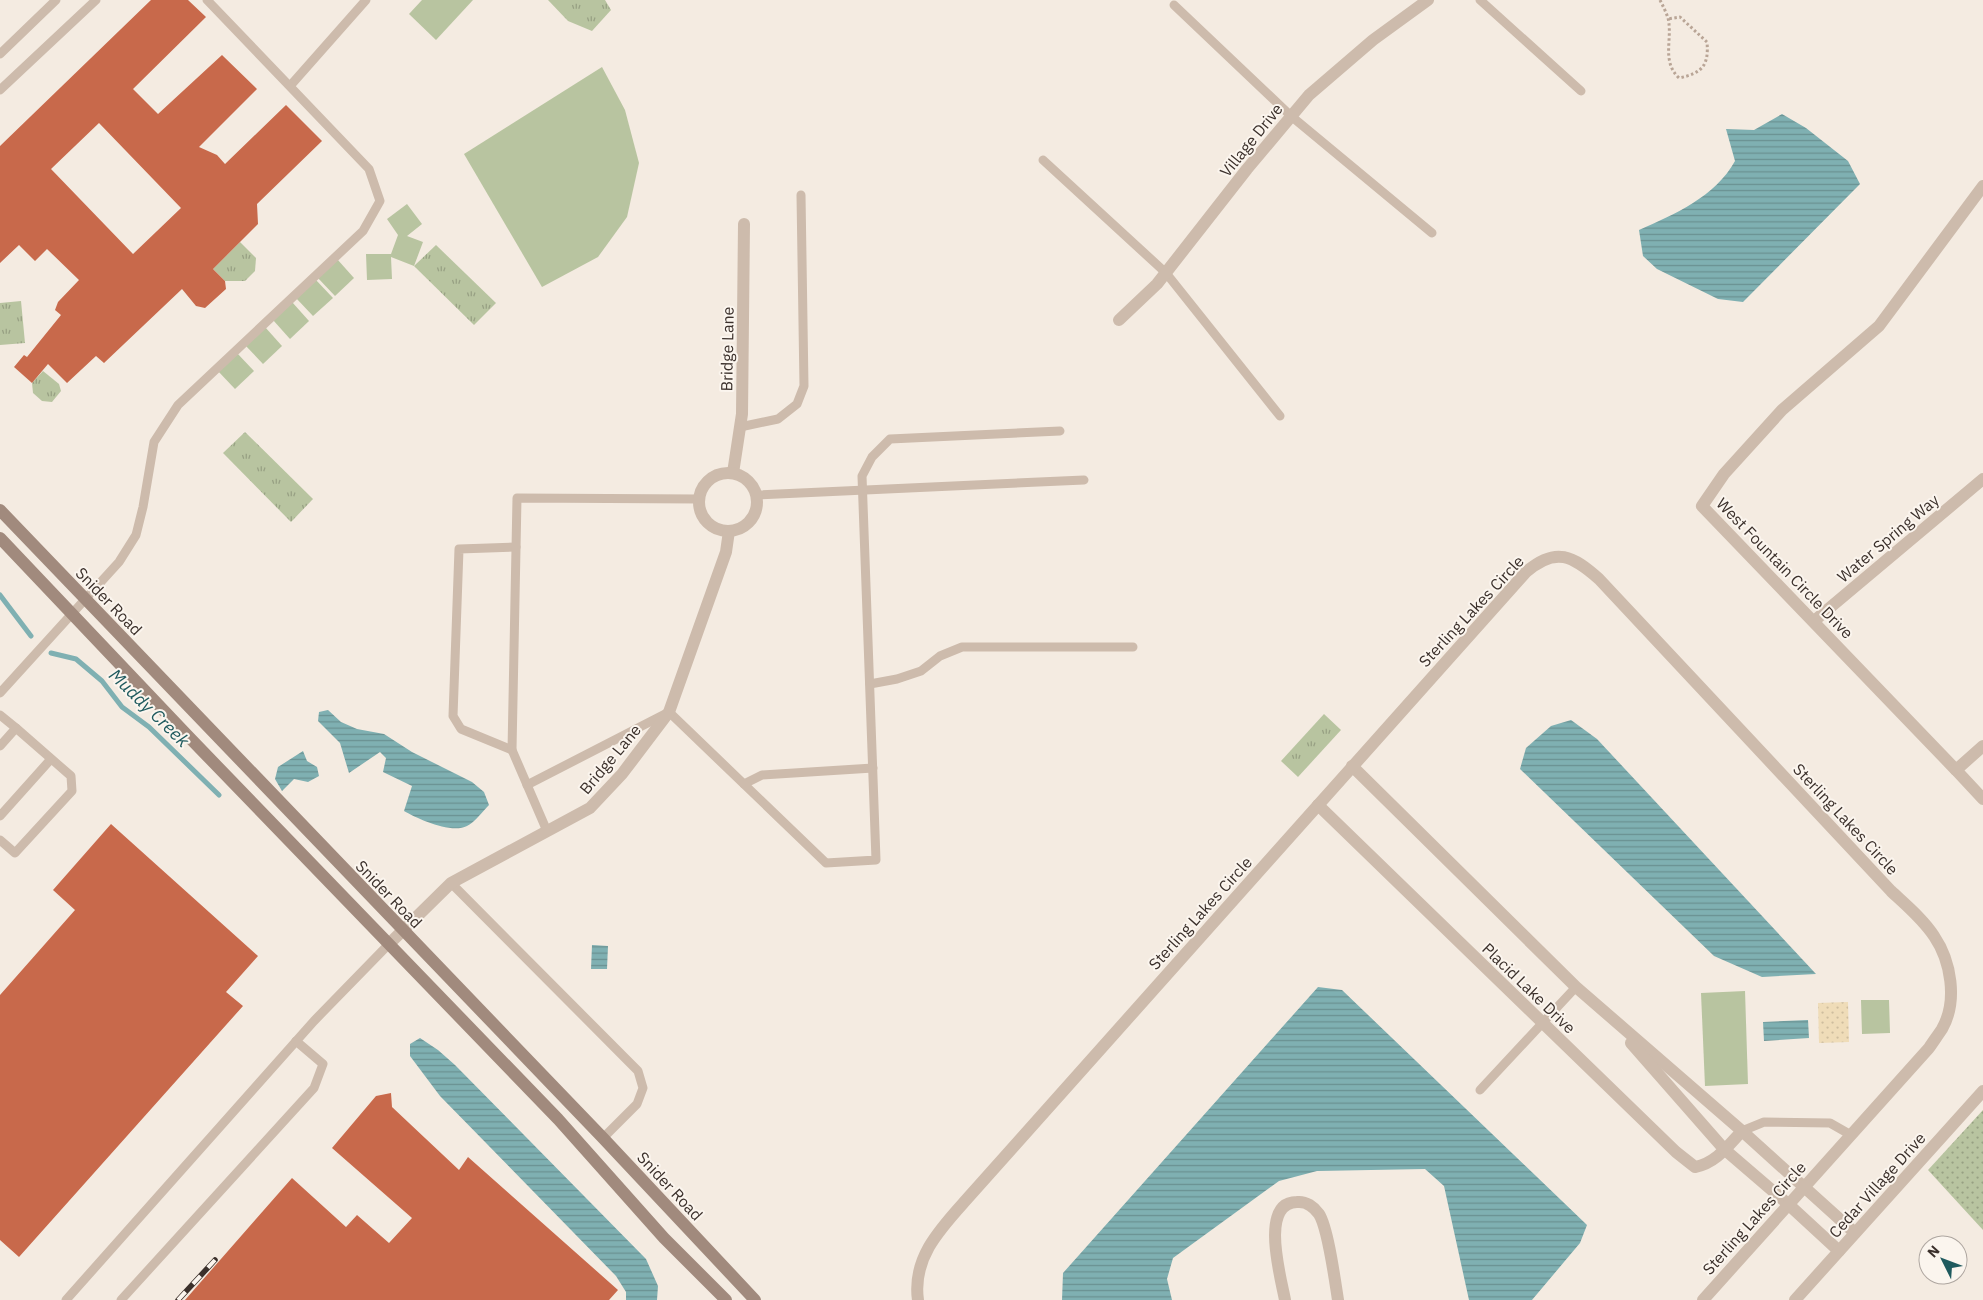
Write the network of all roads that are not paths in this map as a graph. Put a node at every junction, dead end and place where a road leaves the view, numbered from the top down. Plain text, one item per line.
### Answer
1 (56, 0) edge
2 (96, 0) edge
3 (207, 0) edge
4 (366, 0) edge
5 (1428, 0) edge
6 (1480, 0) edge
7 (1174, 5) dead end
8 (0, 54) edge
9 (290, 86) junction
10 (0, 90) edge
11 (1581, 91) dead end
12 (1291, 116) junction
13 (1043, 160) dead end
14 (1983, 186) edge
15 (801, 195) dead end
16 (744, 224) dead end
17 (1432, 233) dead end
18 (1166, 273) junction
19 (1119, 320) dead end
20 (1280, 416) dead end
21 (740, 427) junction
22 (1060, 431) dead end
23 (733, 473) junction
24 (1983, 479) edge
25 (1084, 480) dead end
26 (862, 491) junction
27 (756, 495) junction
28 (699, 499) junction
29 (0, 510) edge
30 (729, 531) junction
31 (0, 538) edge
32 (516, 547) junction
33 (85, 599) junction
34 (72, 613) junction
35 (1814, 621) junction
36 (1133, 646) dead end
37 (870, 684) junction
38 (0, 693) edge
39 (669, 712) junction
40 (0, 715) edge
41 (16, 728) junction
42 (0, 746) edge
43 (1983, 746) edge
44 (512, 750) junction
45 (51, 759) junction
46 (1352, 766) junction
47 (873, 768) junction
48 (1956, 770) junction
49 (744, 784) junction
50 (527, 785) junction
51 (1983, 798) edge
52 (1318, 805) junction
53 (0, 816) edge
54 (547, 831) junction
55 (0, 840) edge
56 (451, 883) junction
57 (402, 931) junction
58 (388, 944) junction
59 (1576, 987) junction
60 (1598, 1006) junction
61 (1543, 1024) junction
62 (296, 1041) junction
63 (1480, 1090) dead end
64 (1983, 1091) edge
65 (1742, 1131) junction
66 (1851, 1135) junction
67 (603, 1138) junction
68 (1724, 1149) junction
69 (1804, 1187) junction
70 (1788, 1204) junction
71 (1855, 1233) junction
72 (1839, 1251) junction
73 (66, 1300) edge
74 (121, 1300) edge
75 (726, 1300) edge
76 (755, 1300) edge
77 (918, 1300) edge
78 (1285, 1300) edge
79 (1338, 1300) edge
80 (1703, 1300) edge
81 (1795, 1300) edge

1 - 8 lane
2 - 10 lane
3 - 9 lane
4 - 9 lane
5 - 12 street, Village Drive
6 - 11 lane
7 - 12 lane
9 - 33 lane
12 - 17 lane
12 - 18 street, Village Drive
13 - 18 lane
14 - 35 street, West Fountain Circle Drive
15 - 21 lane
16 - 21 street, Bridge Lane
18 - 19 street, Village Drive
18 - 20 lane
21 - 23 street, Bridge Lane
22 - 26 lane
23 - 27 street
23 - 28 street
24 - 35 street, Water Spring Way
25 - 26 lane
26 - 27 lane
26 - 37 lane
27 - 30 street
28 - 30 street
28 - 32 lane
29 - 33 street, Snider Road
30 - 39 street, Bridge Lane
31 - 34 street
32 - 44 lane
32 - 44 lane
33 - 34 lane
33 - 57 street, Snider Road
34 - 38 lane
34 - 58 street
35 - 48 street, West Fountain Circle Drive
36 - 37 lane
37 - 47 lane
39 - 49 lane
39 - 50 lane
39 - 54 street, Bridge Lane
40 - 41 lane
41 - 42 lane
41 - 45 lane
43 - 48 street
44 - 50 lane
45 - 53 lane
45 - 55 lane
46 - 52 street, Sterling Lakes Circle
46 - 59 street, Placid Lake Drive
46 - 66 street, Sterling Lakes Circle
47 - 49 lane
47 - 49 lane
48 - 51 street, West Fountain Circle Drive
50 - 54 lane
52 - 61 street, Placid Lake Drive
52 - 77 street, Sterling Lakes Circle
54 - 56 street, Bridge Lane
56 - 57 street, Bridge Lane
56 - 67 lane
57 - 58 street, Bridge Lane
57 - 67 street, Snider Road
58 - 62 lane
58 - 75 street
59 - 60 street, Placid Lake Drive
59 - 61 lane
60 - 65 street, Placid Lake Drive
60 - 68 street, Placid Lake Drive
61 - 63 lane
61 - 68 street, Placid Lake Drive
62 - 73 lane
62 - 74 lane
64 - 71 street, Cedar Village Drive
65 - 66 lane
65 - 68 street, Placid Lake Drive
65 - 69 street, Placid Lake Drive
66 - 69 street, Sterling Lakes Circle
67 - 76 street, Snider Road
68 - 70 street, Placid Lake Drive
69 - 70 street, Sterling Lakes Circle
69 - 71 street, Placid Lake Drive
70 - 72 street, Placid Lake Drive
70 - 80 street, Sterling Lakes Circle
71 - 72 street, Cedar Village Drive
72 - 81 street, Cedar Village Drive
78 - 79 street

